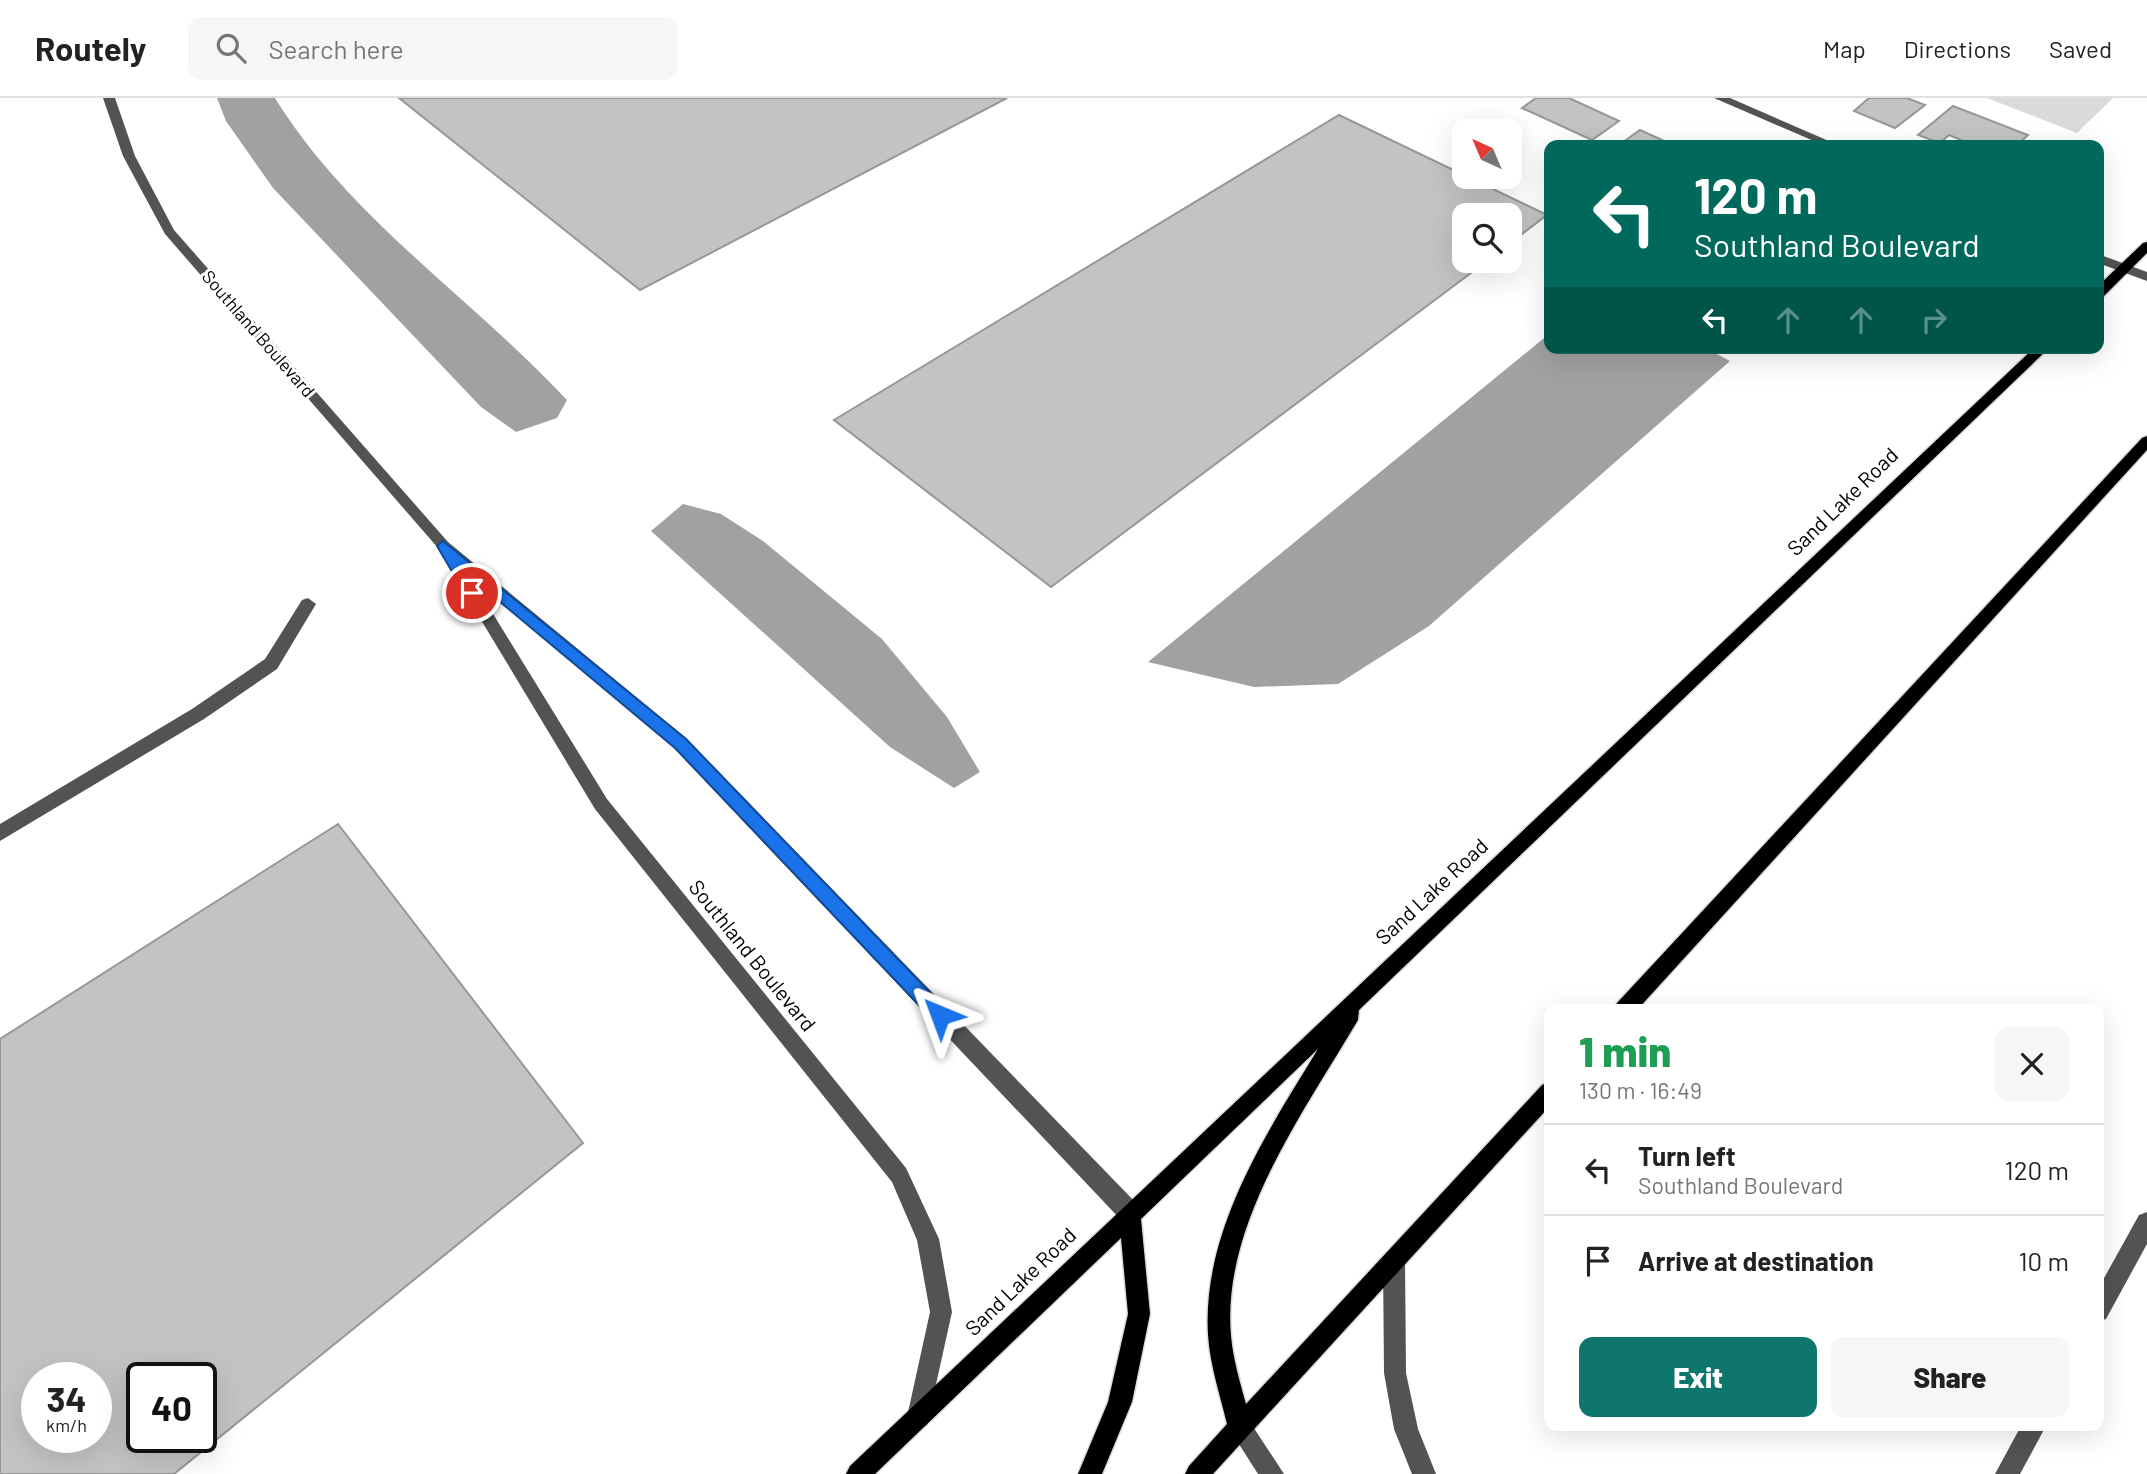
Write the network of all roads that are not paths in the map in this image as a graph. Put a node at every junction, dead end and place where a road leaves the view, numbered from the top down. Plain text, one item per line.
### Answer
1 (109, 98) edge
2 (1720, 98) edge
3 (1820, 140) edge
4 (2147, 246) edge
5 (2104, 261) edge
6 (2124, 269) junction
7 (2147, 278) edge
8 (2104, 288) edge
9 (2036, 354) edge
10 (2147, 441) edge
11 (443, 546) junction
12 (308, 604) dead end
13 (0, 834) edge
14 (1360, 996) junction
15 (1630, 1004) edge
16 (1544, 1097) edge
17 (1130, 1213) junction
18 (2147, 1223) edge
19 (1394, 1261) junction
20 (2104, 1300) edge
21 (919, 1417) junction
22 (1240, 1427) junction
23 (2031, 1431) edge
24 (859, 1474) edge
25 (1090, 1474) edge
26 (1197, 1474) edge
27 (1272, 1474) edge
28 (1424, 1474) edge
29 (2007, 1474) edge

1 - 11 street, Southland Boulevard
2 - 3 street
4 - 6 main road
5 - 6 street
6 - 7 street
6 - 8 main road
9 - 14 main road, Sand Lake Road
10 - 15 main road
11 - 17 street, Southland Boulevard
11 - 21 street, Southland Boulevard
12 - 13 street
14 - 17 main road, Sand Lake Road
14 - 22 main road
16 - 19 main road
17 - 21 main road, Sand Lake Road
17 - 25 main road
18 - 20 street
19 - 22 main road
19 - 28 street
21 - 24 main road, Sand Lake Road
22 - 26 main road
22 - 27 street
23 - 29 street

